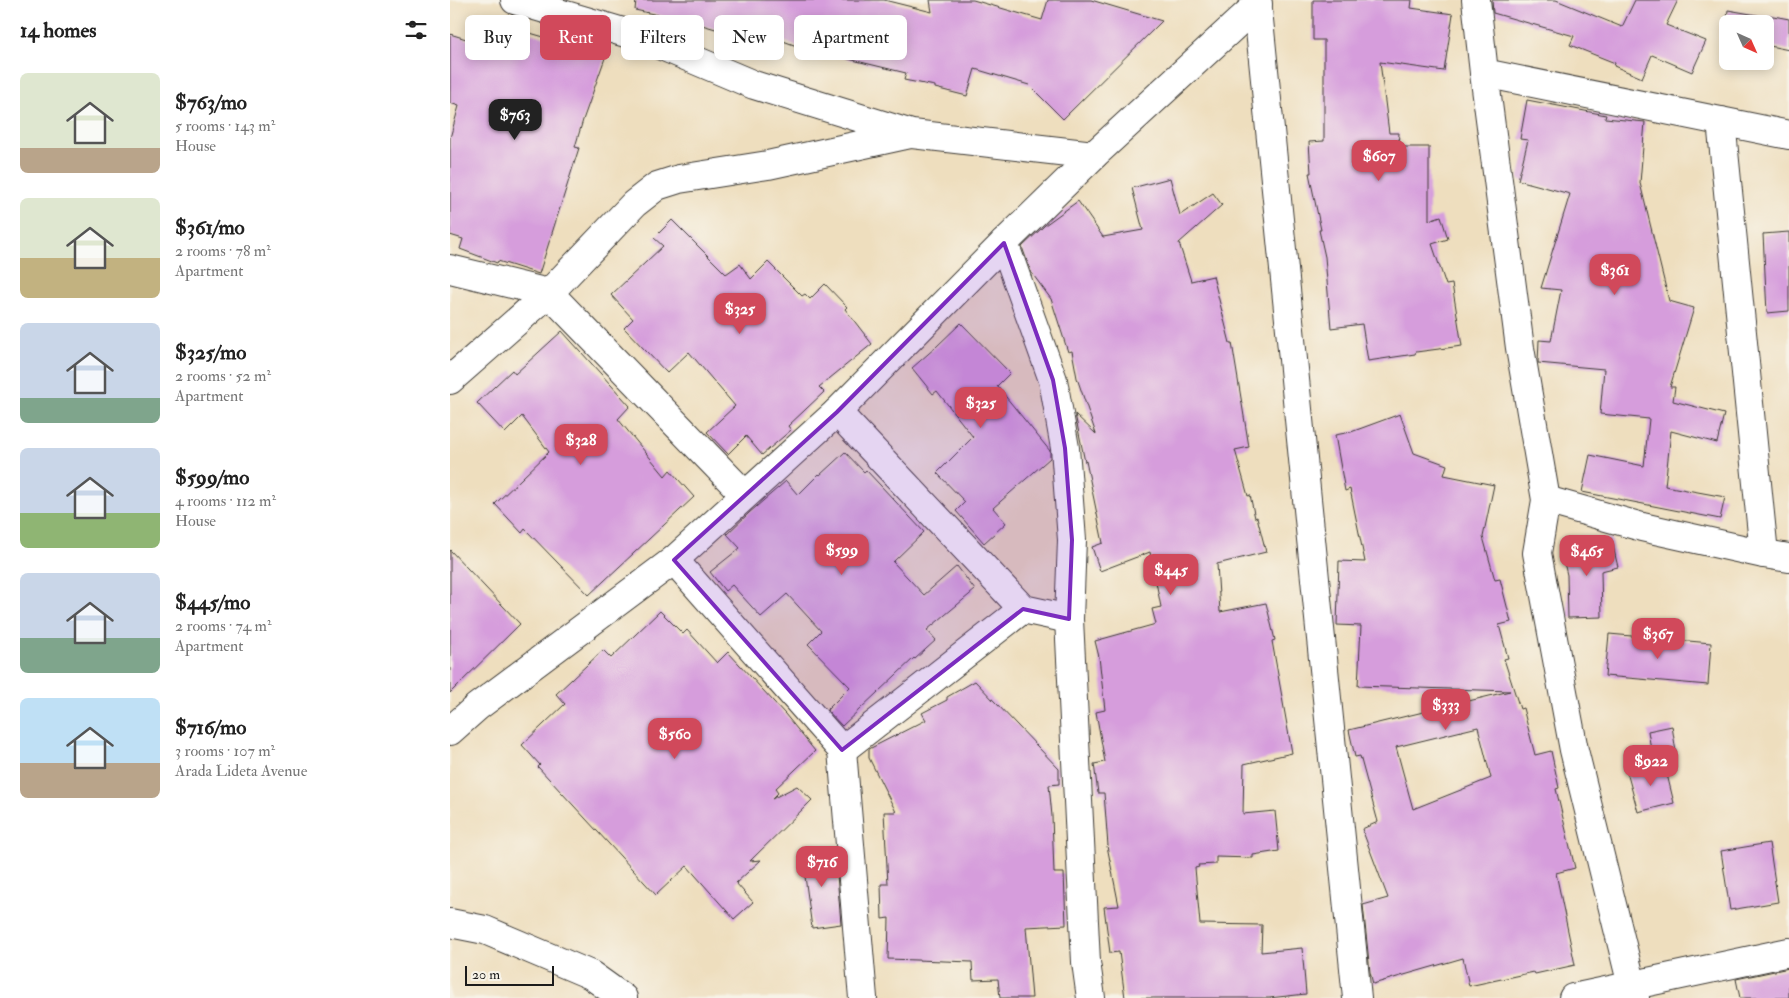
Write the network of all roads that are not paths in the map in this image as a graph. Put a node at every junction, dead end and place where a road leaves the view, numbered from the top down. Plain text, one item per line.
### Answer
1 (515, 0) edge
2 (1476, 0) edge
3 (1257, 2) edge
4 (1484, 73) junction
5 (1721, 121) junction
6 (912, 134) junction
7 (1789, 135) edge
8 (1094, 155) junction
9 (1004, 243) junction
10 (450, 270) edge
11 (549, 293) junction
12 (450, 380) edge
13 (837, 412) junction
14 (744, 494) junction
15 (1546, 500) junction
16 (1776, 556) edge
17 (674, 560) junction
18 (1023, 609) junction
19 (1069, 619) junction
20 (450, 731) edge
21 (842, 750) junction
22 (450, 923) edge
23 (1789, 952) edge
24 (1633, 991) edge
25 (623, 998) edge
26 (864, 998) edge
27 (1091, 998) edge
28 (1357, 998) edge
29 (1573, 998) edge

1 - 6 main road
2 - 4 main road
3 - 8 main road
3 - 28 main road
4 - 5 main road
4 - 15 main road
5 - 7 main road
5 - 16 main road
6 - 8 main road
6 - 11 main road
8 - 9 main road
9 - 13 main road
9 - 19 main road
10 - 11 main road
11 - 12 main road
11 - 14 main road
13 - 14 main road
13 - 18 main road
14 - 17 main road
15 - 16 main road
15 - 24 main road
17 - 20 main road
17 - 21 main road
18 - 19 main road
18 - 21 main road
19 - 27 main road
21 - 26 main road
22 - 25 main road
23 - 24 main road
24 - 29 main road

